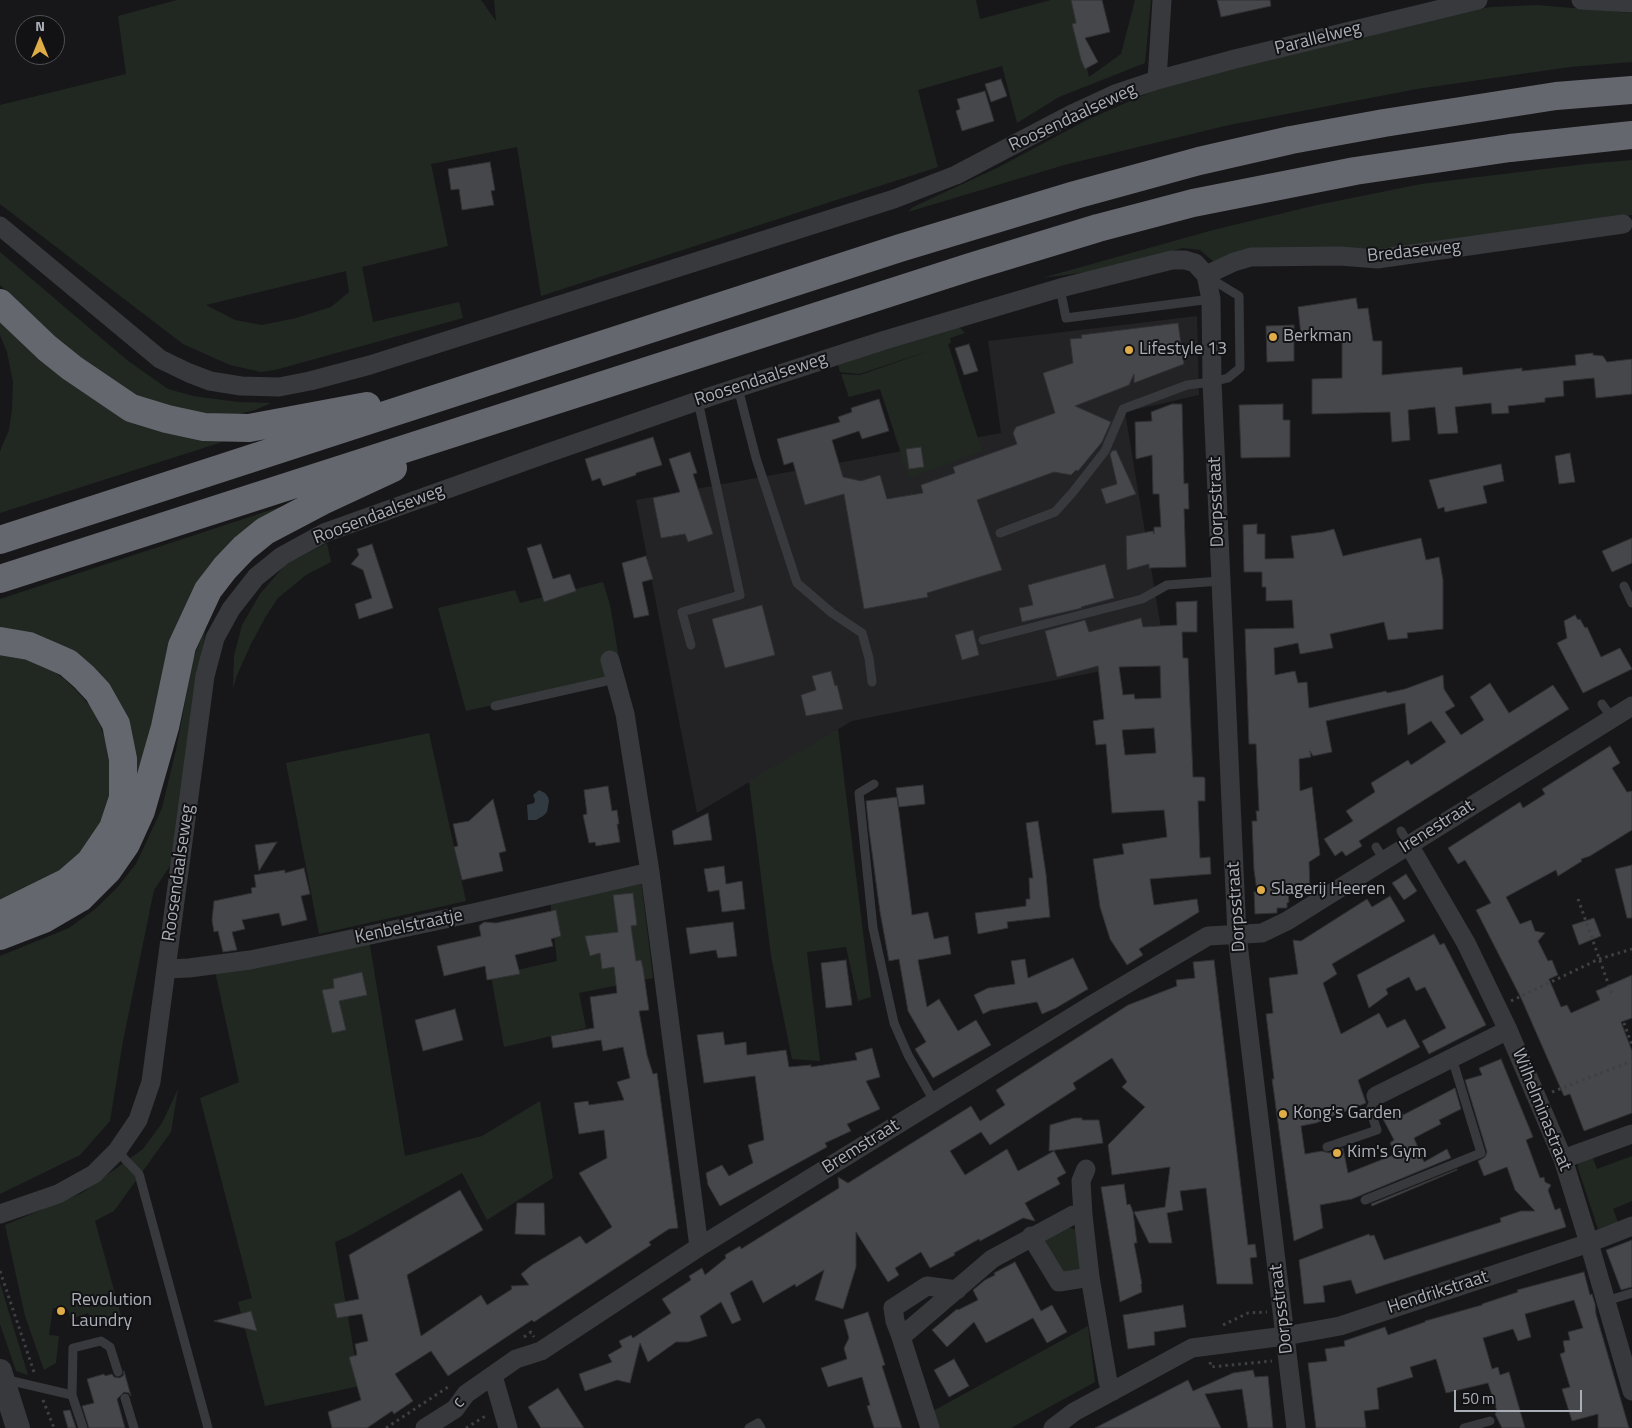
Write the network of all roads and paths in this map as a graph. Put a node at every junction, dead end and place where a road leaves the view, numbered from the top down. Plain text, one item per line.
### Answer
1 (1162, 0) edge
2 (1478, 0) edge
3 (1581, 0) edge
4 (1632, 2) edge
5 (1157, 80) junction
6 (1632, 90) edge
7 (1632, 136) edge
8 (0, 226) edge
9 (1628, 228) edge
10 (1206, 275) junction
11 (1060, 288) junction
12 (1211, 299) junction
13 (0, 303) edge
14 (1212, 382) junction
15 (471, 388) junction
16 (738, 388) junction
17 (698, 401) junction
18 (511, 415) junction
19 (1000, 532) dead end
20 (0, 540) edge
21 (0, 579) edge
22 (1220, 580) junction
23 (1624, 586) dead end
24 (1632, 603) edge
25 (983, 640) dead end
26 (0, 642) edge
27 (691, 645) dead end
28 (610, 660) dead end
29 (615, 679) junction
30 (872, 682) dead end
31 (495, 706) dead end
32 (1632, 706) edge
33 (874, 784) dead end
34 (1405, 838) junction
35 (650, 872) junction
36 (1578, 898) dead end
37 (0, 915) edge
38 (0, 936) edge
39 (1237, 936) junction
40 (1632, 949) edge
41 (1599, 959) junction
42 (167, 969) junction
43 (1613, 996) dead end
44 (1498, 1007) junction
45 (1624, 1023) dead end
46 (1508, 1030) junction
47 (1632, 1045) edge
48 (1452, 1058) junction
49 (1632, 1061) edge
50 (1376, 1096) joint
51 (1537, 1098) junction
52 (934, 1101) junction
53 (1632, 1134) edge
54 (1327, 1147) dead end
55 (117, 1151) junction
56 (1563, 1159) junction
57 (1086, 1169) dead end
58 (1365, 1200) dead end
59 (0, 1214) edge
60 (1083, 1215) junction
61 (1632, 1226) edge
62 (1031, 1236) junction
63 (1589, 1243) junction
64 (699, 1247) junction
65 (0, 1271) edge
66 (1090, 1277) junction
67 (957, 1290) junction
68 (1632, 1293) edge
69 (1606, 1301) junction
70 (1285, 1336) junction
71 (901, 1337) junction
72 (1208, 1346) junction
73 (1288, 1359) junction
74 (118, 1372) dead end
75 (493, 1376) junction
76 (2, 1377) edge
77 (39, 1388) junction
78 (1113, 1391) junction
79 (1632, 1391) edge
80 (72, 1395) junction
81 (125, 1398) dead end
82 (501, 1406) junction
83 (1490, 1421) dead end
84 (18, 1428) edge
85 (54, 1428) edge
86 (83, 1428) edge
87 (134, 1428) edge
88 (208, 1428) edge
89 (426, 1428) edge
90 (466, 1428) edge
91 (508, 1428) edge
92 (749, 1428) edge
93 (761, 1428) edge
94 (930, 1428) edge
95 (1053, 1428) edge
96 (1296, 1428) edge
97 (1464, 1428) edge

1 - 5 street
2 - 5 street, Parallelweg
3 - 4 street
5 - 8 street, Roosendaalseweg
6 - 15 highway
7 - 18 highway
9 - 10 street, Bredaseweg
10 - 11 street, Roosendaalseweg
10 - 12 street, Dorpsstraat
10 - 14 lane
11 - 12 lane
11 - 16 street, Roosendaalseweg
12 - 14 street, Dorpsstraat
13 - 15 highway
14 - 19 lane
14 - 22 street, Dorpsstraat
15 - 20 highway
16 - 17 street, Roosendaalseweg
16 - 30 lane
17 - 27 lane
17 - 42 street, Roosendaalseweg
18 - 21 highway
18 - 38 highway
22 - 25 lane
22 - 39 street, Dorpsstraat
23 - 24 lane
26 - 37 highway
28 - 29 street
29 - 31 lane
29 - 35 street
32 - 34 street, Irenestraat
33 - 52 lane
34 - 39 street, Irenestraat
34 - 44 street, Wilhelminastraat
35 - 42 street, Kenbelstraatje
35 - 64 street
36 - 41 path
39 - 52 street, Bremstraat
39 - 70 street, Dorpsstraat
40 - 41 path
41 - 43 path
41 - 44 path
42 - 55 street, Roosendaalseweg
44 - 46 street, Wilhelminastraat
45 - 47 path
46 - 48 street
46 - 51 street, Wilhelminastraat
48 - 50 street
48 - 58 lane
49 - 51 path
50 - 54 lane
51 - 56 street, Wilhelminastraat
52 - 64 street, Bremstraat
53 - 56 street
55 - 59 street, Roosendaalseweg
55 - 88 lane
56 - 63 street, Wilhelminastraat
57 - 60 street
60 - 62 street
60 - 66 street
61 - 63 street, Hendrikstraat
62 - 66 street
62 - 67 street
63 - 69 street, Wilhelminastraat
63 - 70 street, Hendrikstraat
64 - 75 street, Bremstraat
65 - 77 path
66 - 78 street
67 - 71 street
67 - 71 street
68 - 69 lane
69 - 79 street, Wilhelminastraat
70 - 72 street, Hendrikstraat
70 - 73 street, Dorpsstraat
71 - 94 street
72 - 73 path
72 - 78 street, Hendrikstraat
73 - 96 street, Dorpsstraat
74 - 80 lane
75 - 82 street
75 - 89 street, c
76 - 77 lane
76 - 84 street
77 - 80 lane
77 - 85 path
78 - 95 street, Hendrikstraat
80 - 86 lane
81 - 87 lane
82 - 90 path
82 - 91 street
83 - 97 lane
92 - 93 lane

